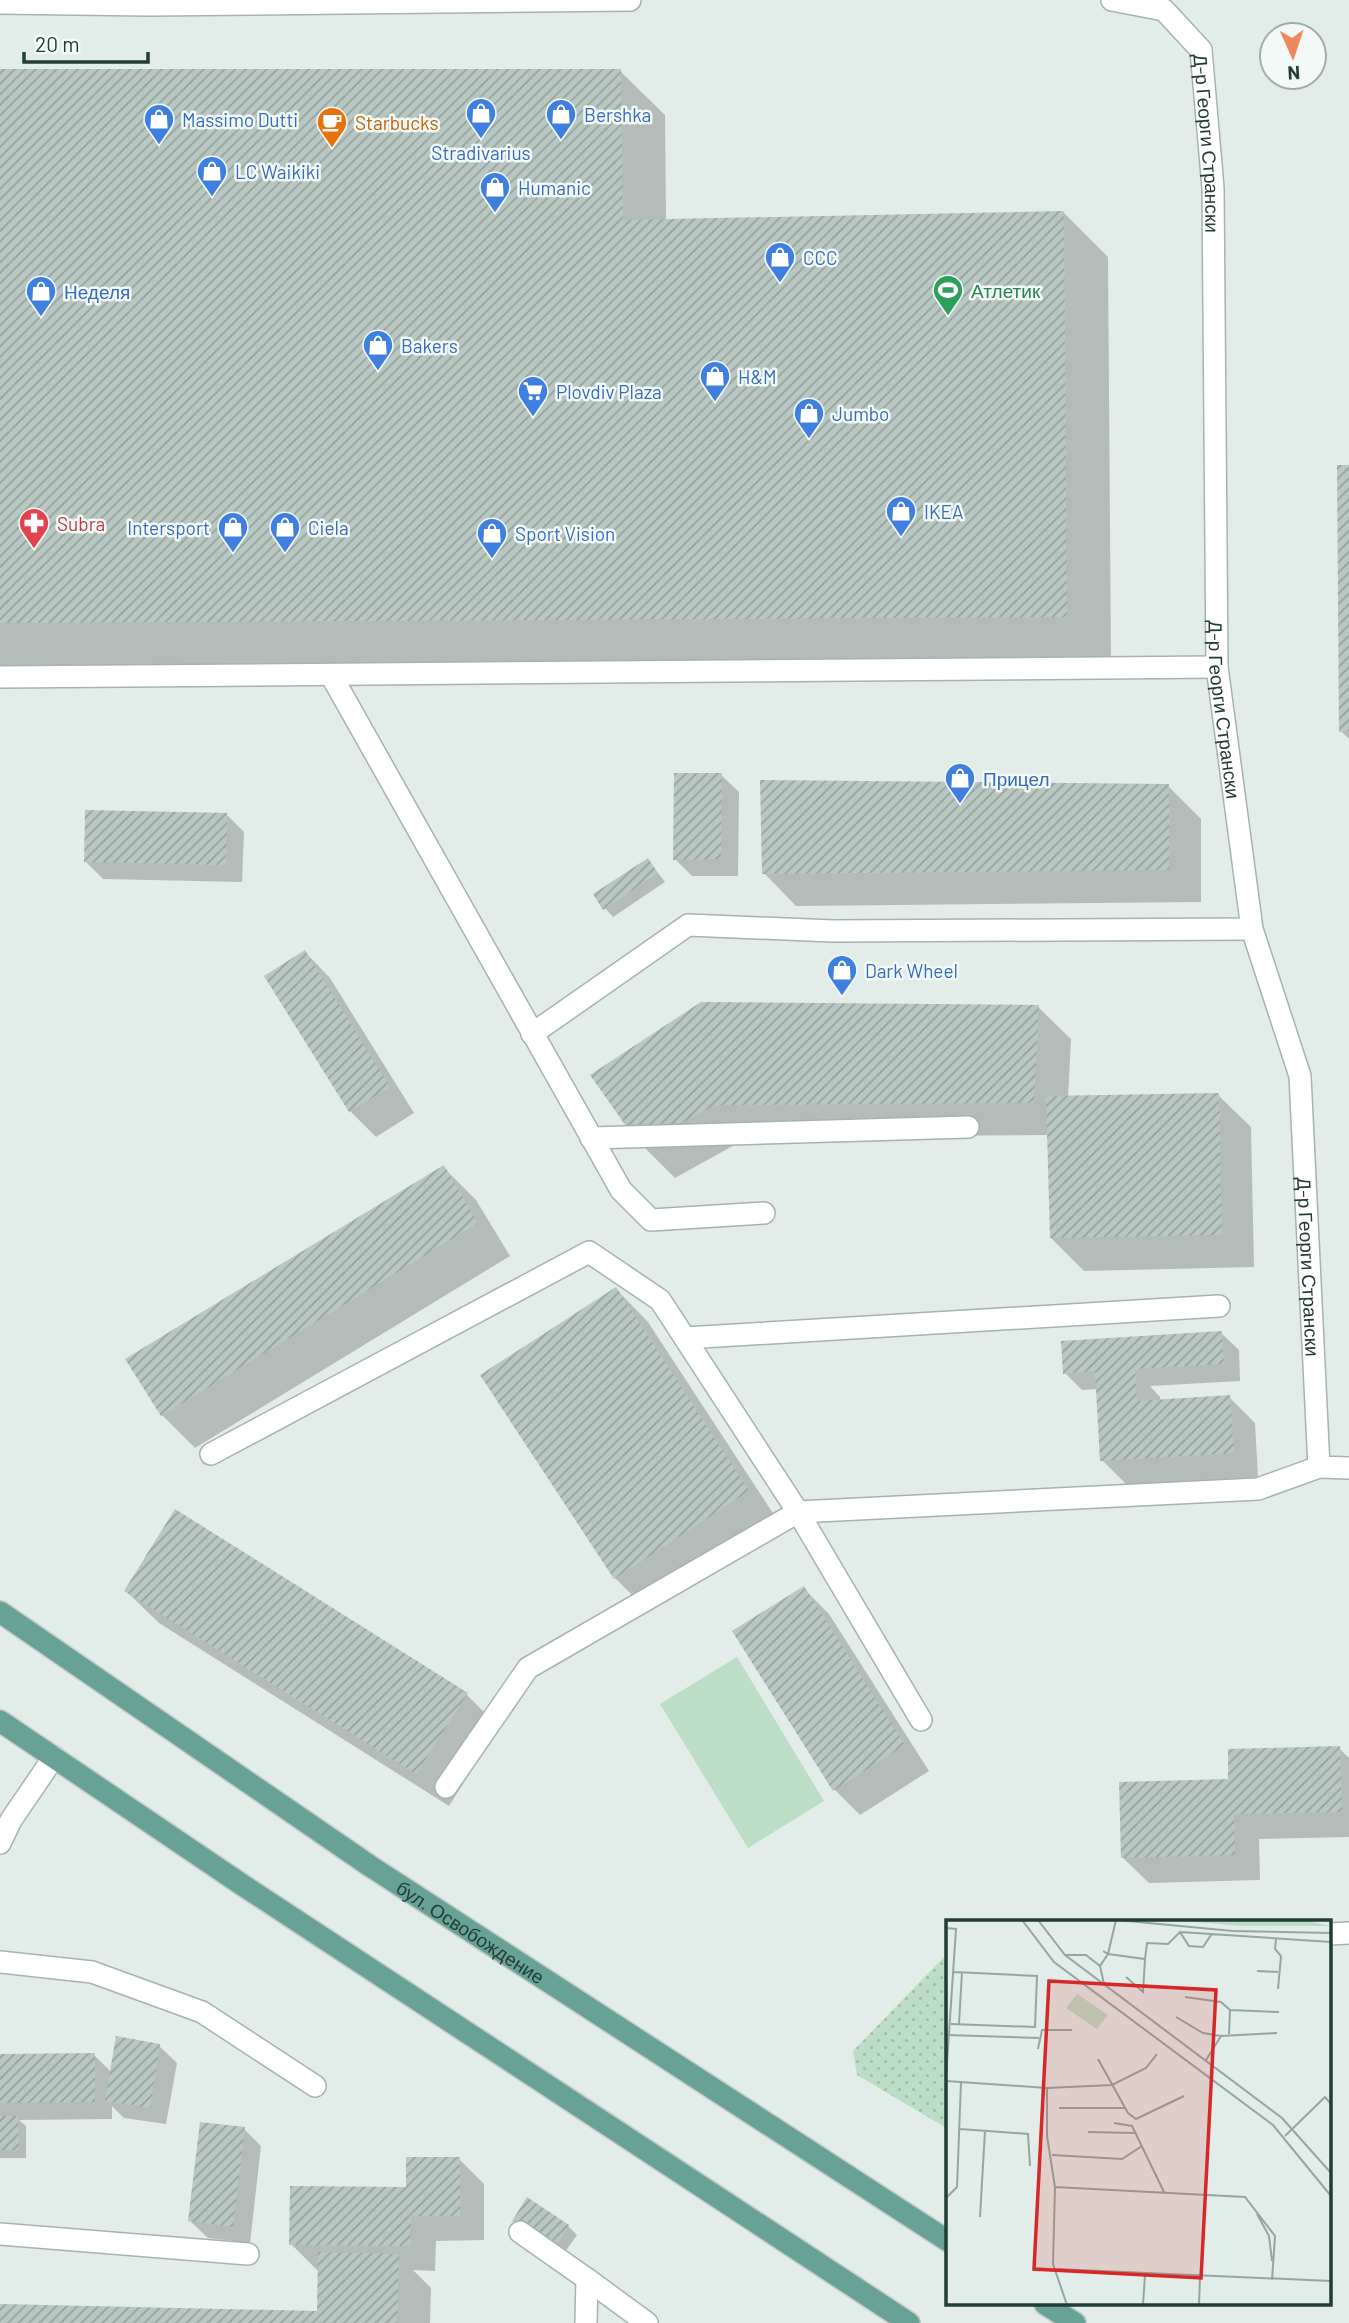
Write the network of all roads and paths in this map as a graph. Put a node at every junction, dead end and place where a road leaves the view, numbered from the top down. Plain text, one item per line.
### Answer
1 (630, 0) edge
2 (1112, 0) edge
3 (452, 1) edge
4 (4, 2) edge
5 (1162, 5) edge
6 (1217, 667) junction
7 (331, 675) junction
8 (0, 677) edge
9 (1252, 929) junction
10 (532, 1034) junction
11 (968, 1127) dead end
12 (591, 1138) junction
13 (764, 1213) dead end
14 (1219, 1306) dead end
15 (685, 1338) junction
16 (211, 1454) dead end
17 (1319, 1467) junction
18 (1349, 1468) edge
19 (798, 1512) junction
20 (0, 1612) edge
21 (921, 1720) dead end
22 (0, 1721) edge
23 (54, 1758) junction
24 (446, 1787) dead end
25 (0, 1843) edge
26 (0, 1962) edge
27 (315, 2086) dead end
28 (520, 2232) dead end
29 (0, 2234) edge
30 (946, 2240) edge
31 (248, 2254) dead end
32 (587, 2279) junction
33 (1048, 2306) edge
34 (586, 2323) edge
35 (647, 2323) edge
36 (909, 2323) edge
37 (1075, 2323) edge

1 - 3 street
2 - 5 street, Д-р Георги Странски
3 - 4 street
5 - 6 street, Д-р Георги Странски
6 - 7 street
6 - 9 street, Д-р Георги Странски
7 - 8 street
7 - 10 street
9 - 10 street
9 - 17 street, Д-р Георги Странски
10 - 12 street
11 - 12 street
12 - 13 street
14 - 15 street
15 - 16 street
15 - 19 street
17 - 18 street
17 - 19 street
19 - 21 street
19 - 24 street
20 - 30 main road, бул. Освобождение
22 - 23 main road
23 - 25 street
23 - 36 main road
26 - 27 street
28 - 32 street
29 - 31 street
32 - 34 street
32 - 35 street
33 - 37 main road

